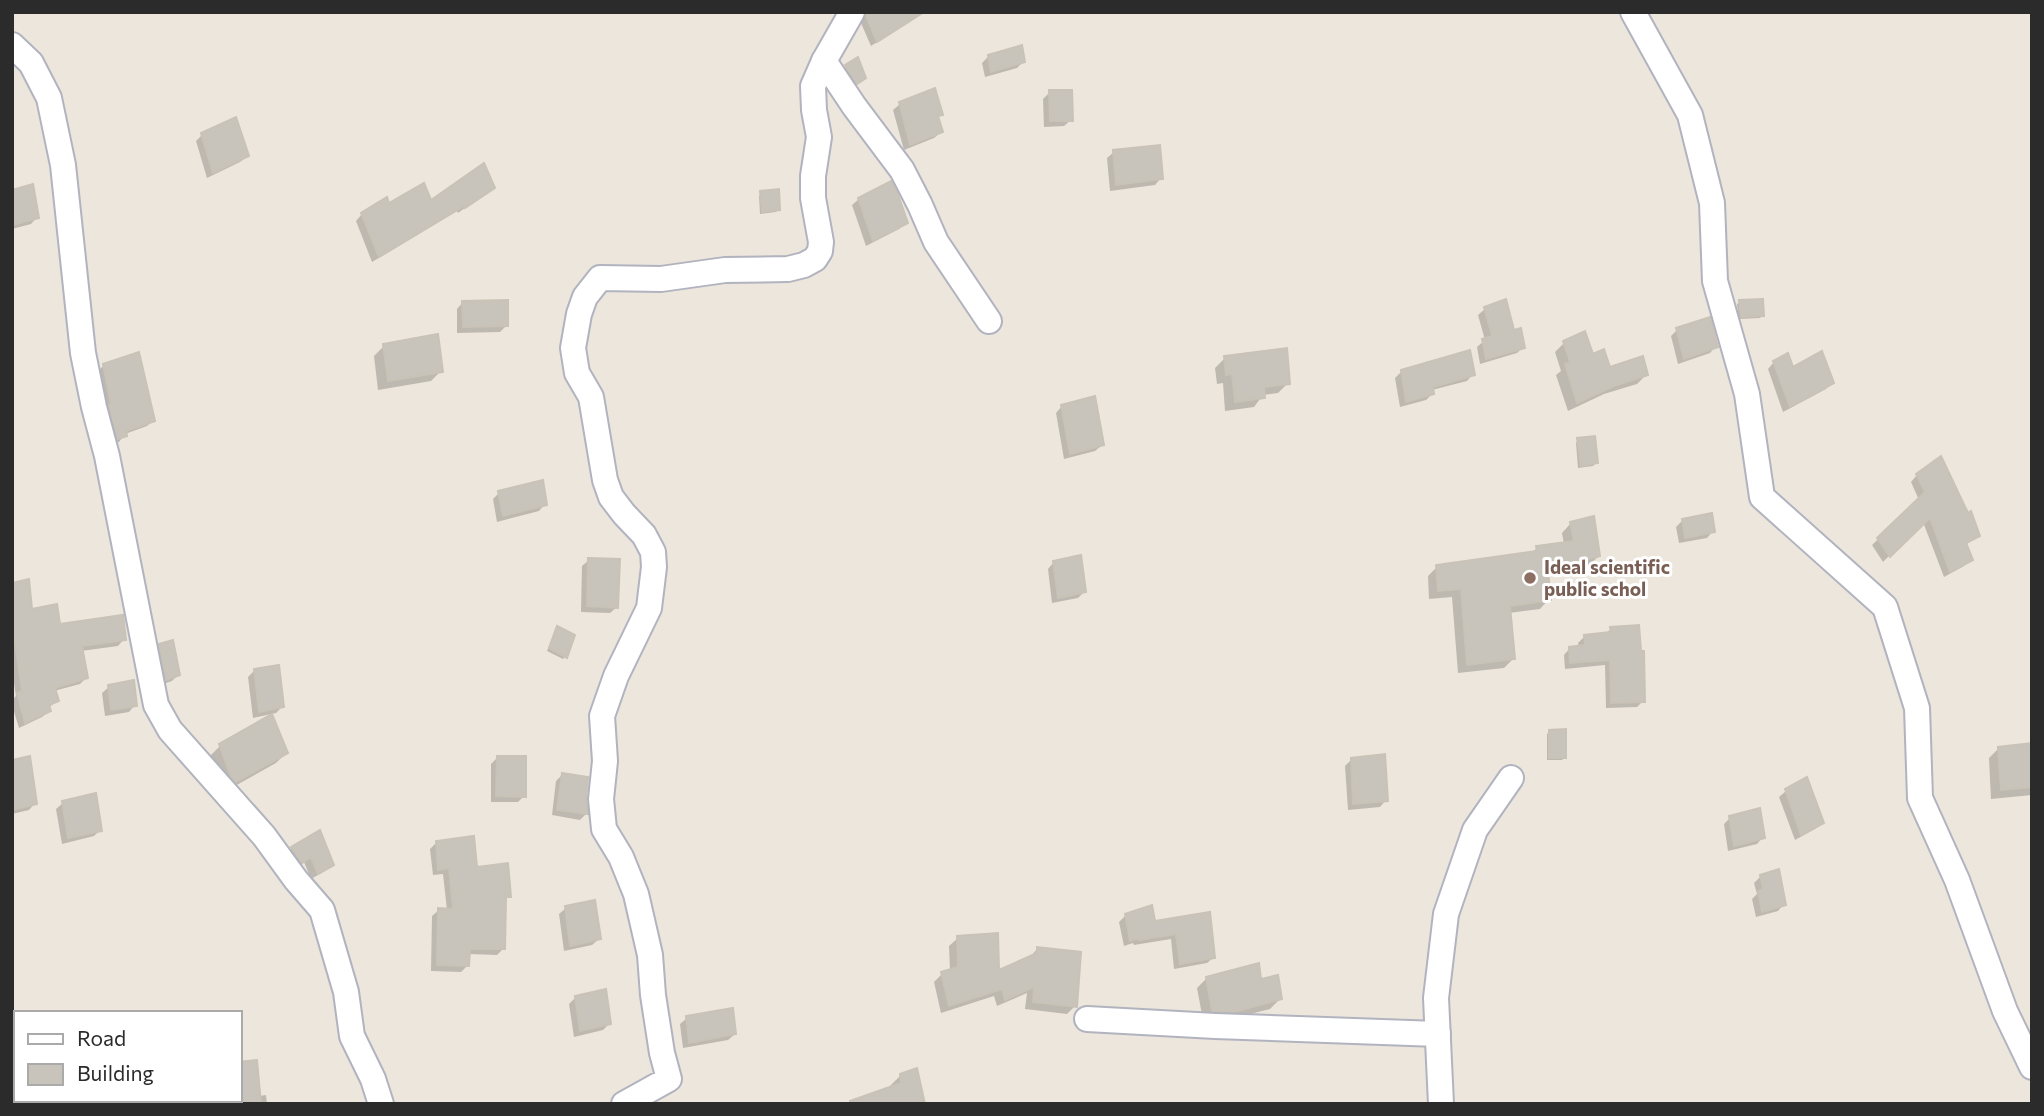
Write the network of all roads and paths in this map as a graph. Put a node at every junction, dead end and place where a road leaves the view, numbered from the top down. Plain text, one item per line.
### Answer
1 (852, 12) edge
2 (1633, 12) edge
3 (12, 45) edge
4 (824, 61) junction
5 (989, 321) dead end
6 (1511, 778) dead end
7 (1087, 1019) dead end
8 (1438, 1034) junction
9 (2032, 1067) edge
10 (381, 1104) edge
11 (625, 1104) edge
12 (1441, 1104) edge

1 - 4 street
2 - 9 street
3 - 10 street
4 - 5 street
4 - 11 street
6 - 8 street
7 - 8 street
8 - 12 street

